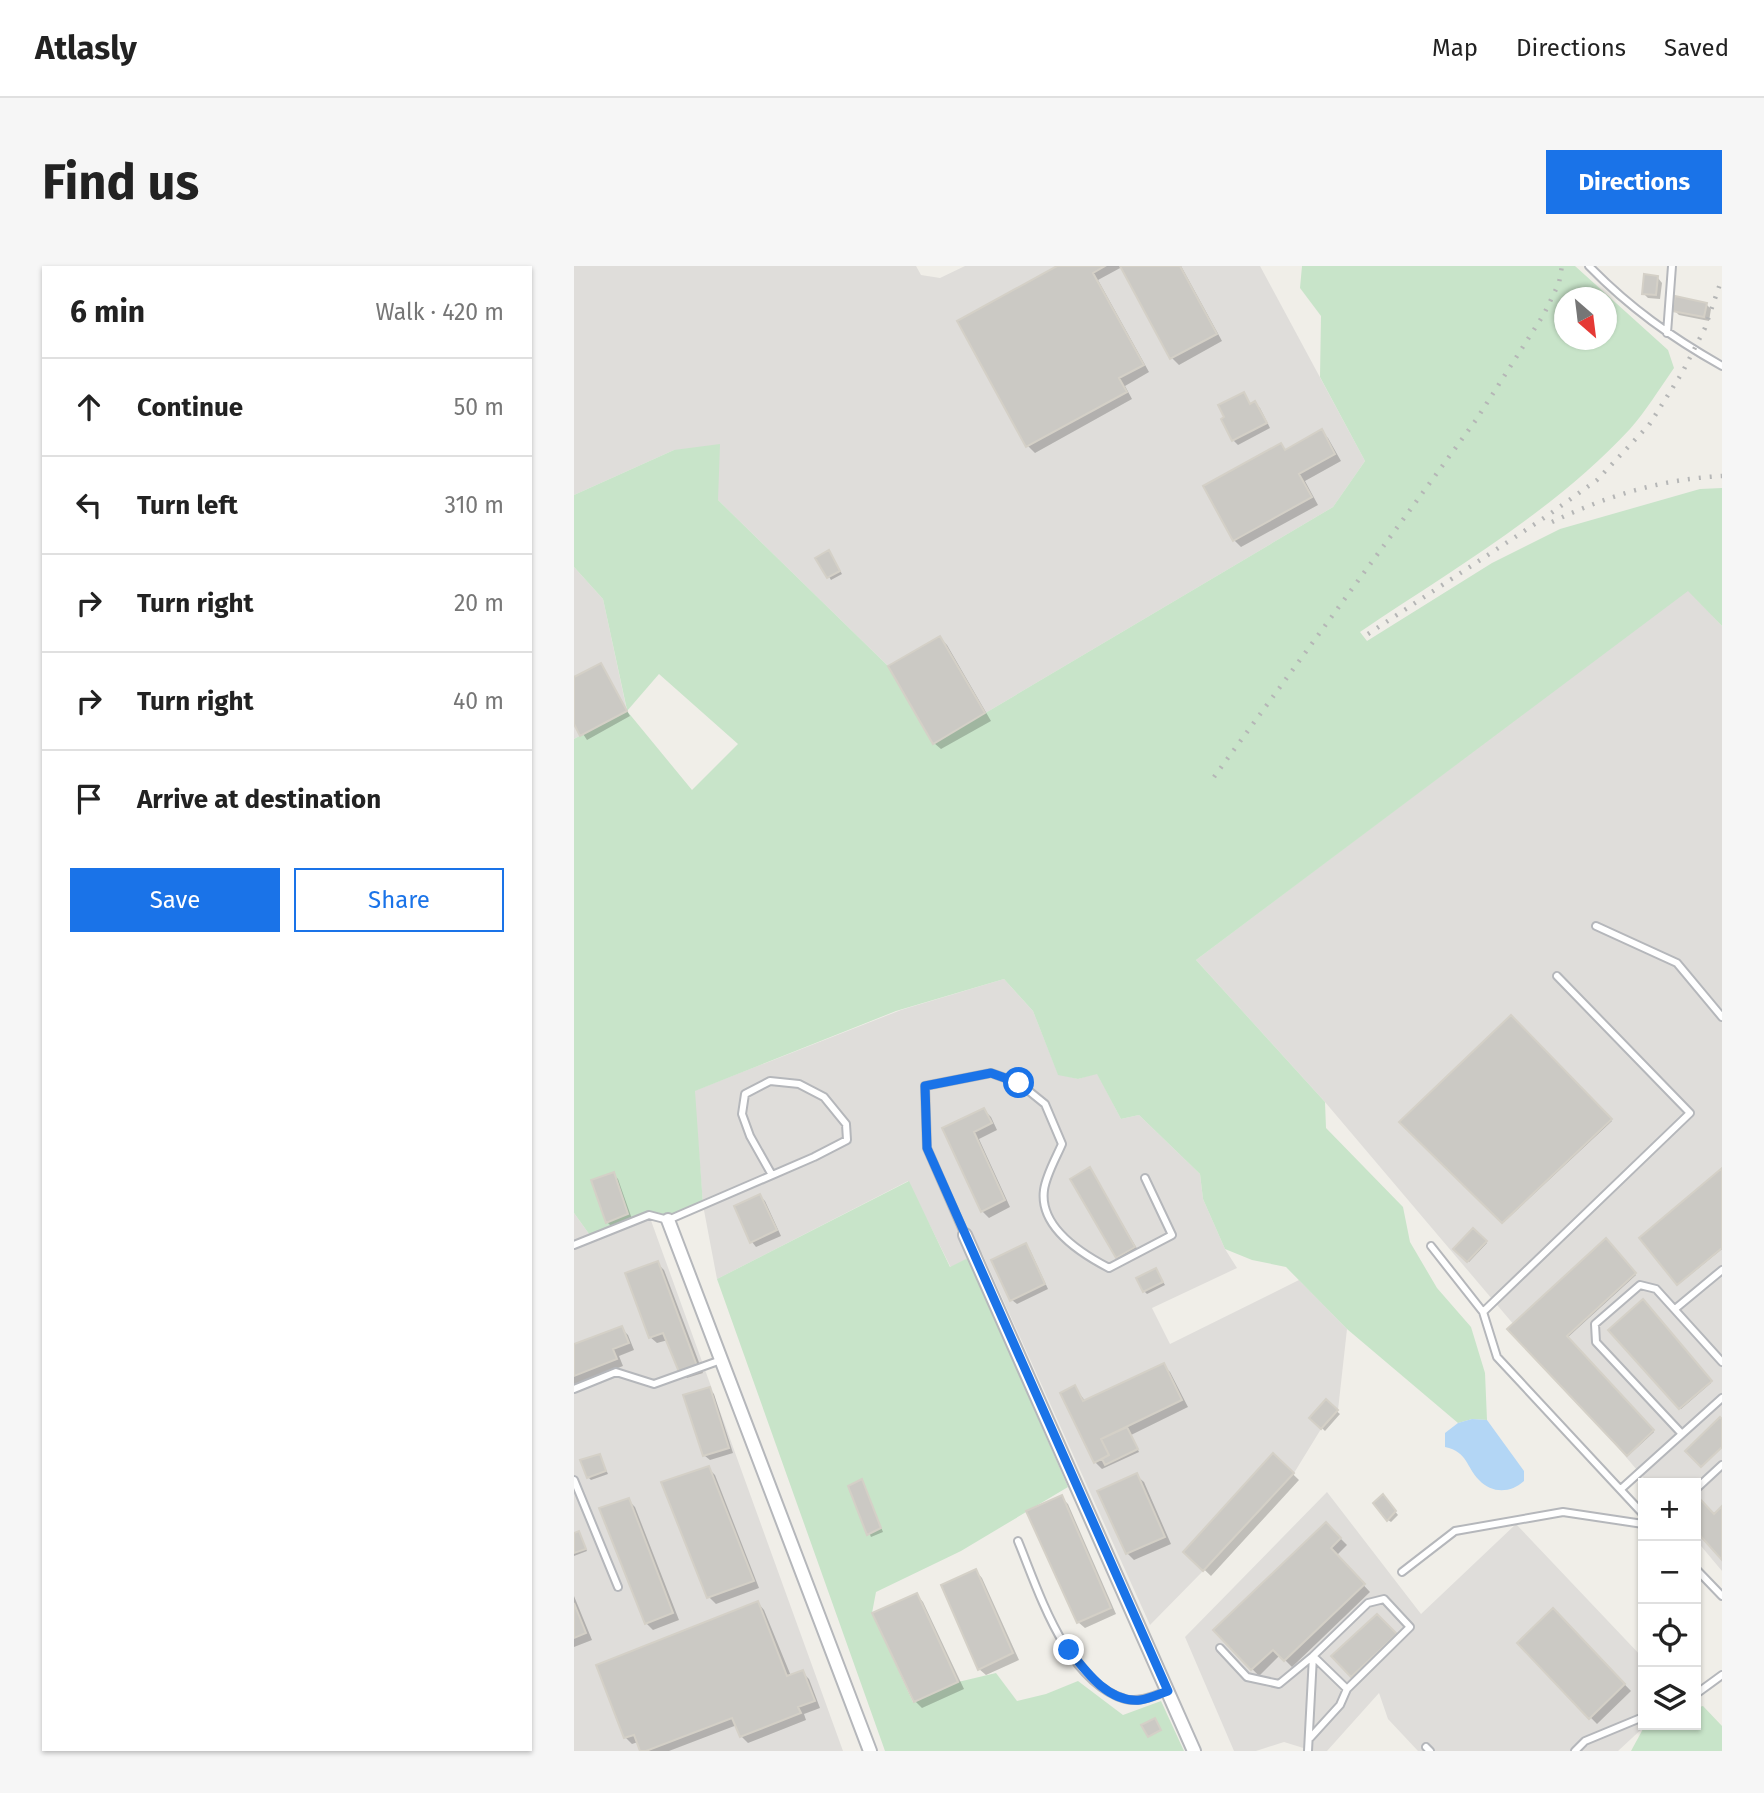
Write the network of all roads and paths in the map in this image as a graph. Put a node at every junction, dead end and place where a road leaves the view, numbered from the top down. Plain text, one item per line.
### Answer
1 (1589, 266) edge
2 (1672, 266) edge
3 (1667, 333) junction
4 (1722, 366) edge
5 (1596, 926) dead end
6 (1557, 975) dead end
7 (1722, 1017) edge
8 (772, 1175) junction
9 (1145, 1178) dead end
10 (668, 1220) junction
11 (965, 1235) joint
12 (574, 1245) edge
13 (1431, 1246) dead end
14 (1722, 1270) edge
15 (1675, 1309) junction
16 (1483, 1312) junction
17 (721, 1360) junction
18 (1722, 1362) edge
19 (574, 1389) edge
20 (1722, 1398) edge
21 (1682, 1434) junction
22 (1722, 1465) edge
23 (574, 1480) edge
24 (1701, 1484) edge
25 (1620, 1489) junction
26 (1638, 1509) edge
27 (1638, 1523) edge
28 (1018, 1541) dead end
29 (1402, 1572) dead end
30 (1701, 1574) edge
31 (618, 1587) dead end
32 (1722, 1596) edge
33 (1220, 1648) dead end
34 (1313, 1656) junction
35 (1722, 1675) edge
36 (1347, 1689) junction
37 (1701, 1690) edge
38 (1168, 1691) junction
39 (1638, 1719) edge
40 (1310, 1738) junction
41 (870, 1751) edge
42 (1194, 1751) edge
43 (1308, 1751) edge
44 (1575, 1751) edge

1 - 3 lane
2 - 3 lane
3 - 4 lane
5 - 7 lane
6 - 16 lane
8 - 8 lane
8 - 10 lane
9 - 11 lane
10 - 12 lane
10 - 17 street
11 - 38 street
13 - 16 lane
14 - 15 lane
15 - 18 lane
15 - 21 lane
16 - 25 lane
17 - 19 lane
17 - 41 street
20 - 21 lane
21 - 25 lane
22 - 24 lane
23 - 31 lane
25 - 26 lane
27 - 29 lane
28 - 38 lane
30 - 32 lane
33 - 34 lane
34 - 36 lane
34 - 36 lane
34 - 40 lane
35 - 37 lane
36 - 40 lane
38 - 42 street
39 - 44 lane
40 - 43 lane

